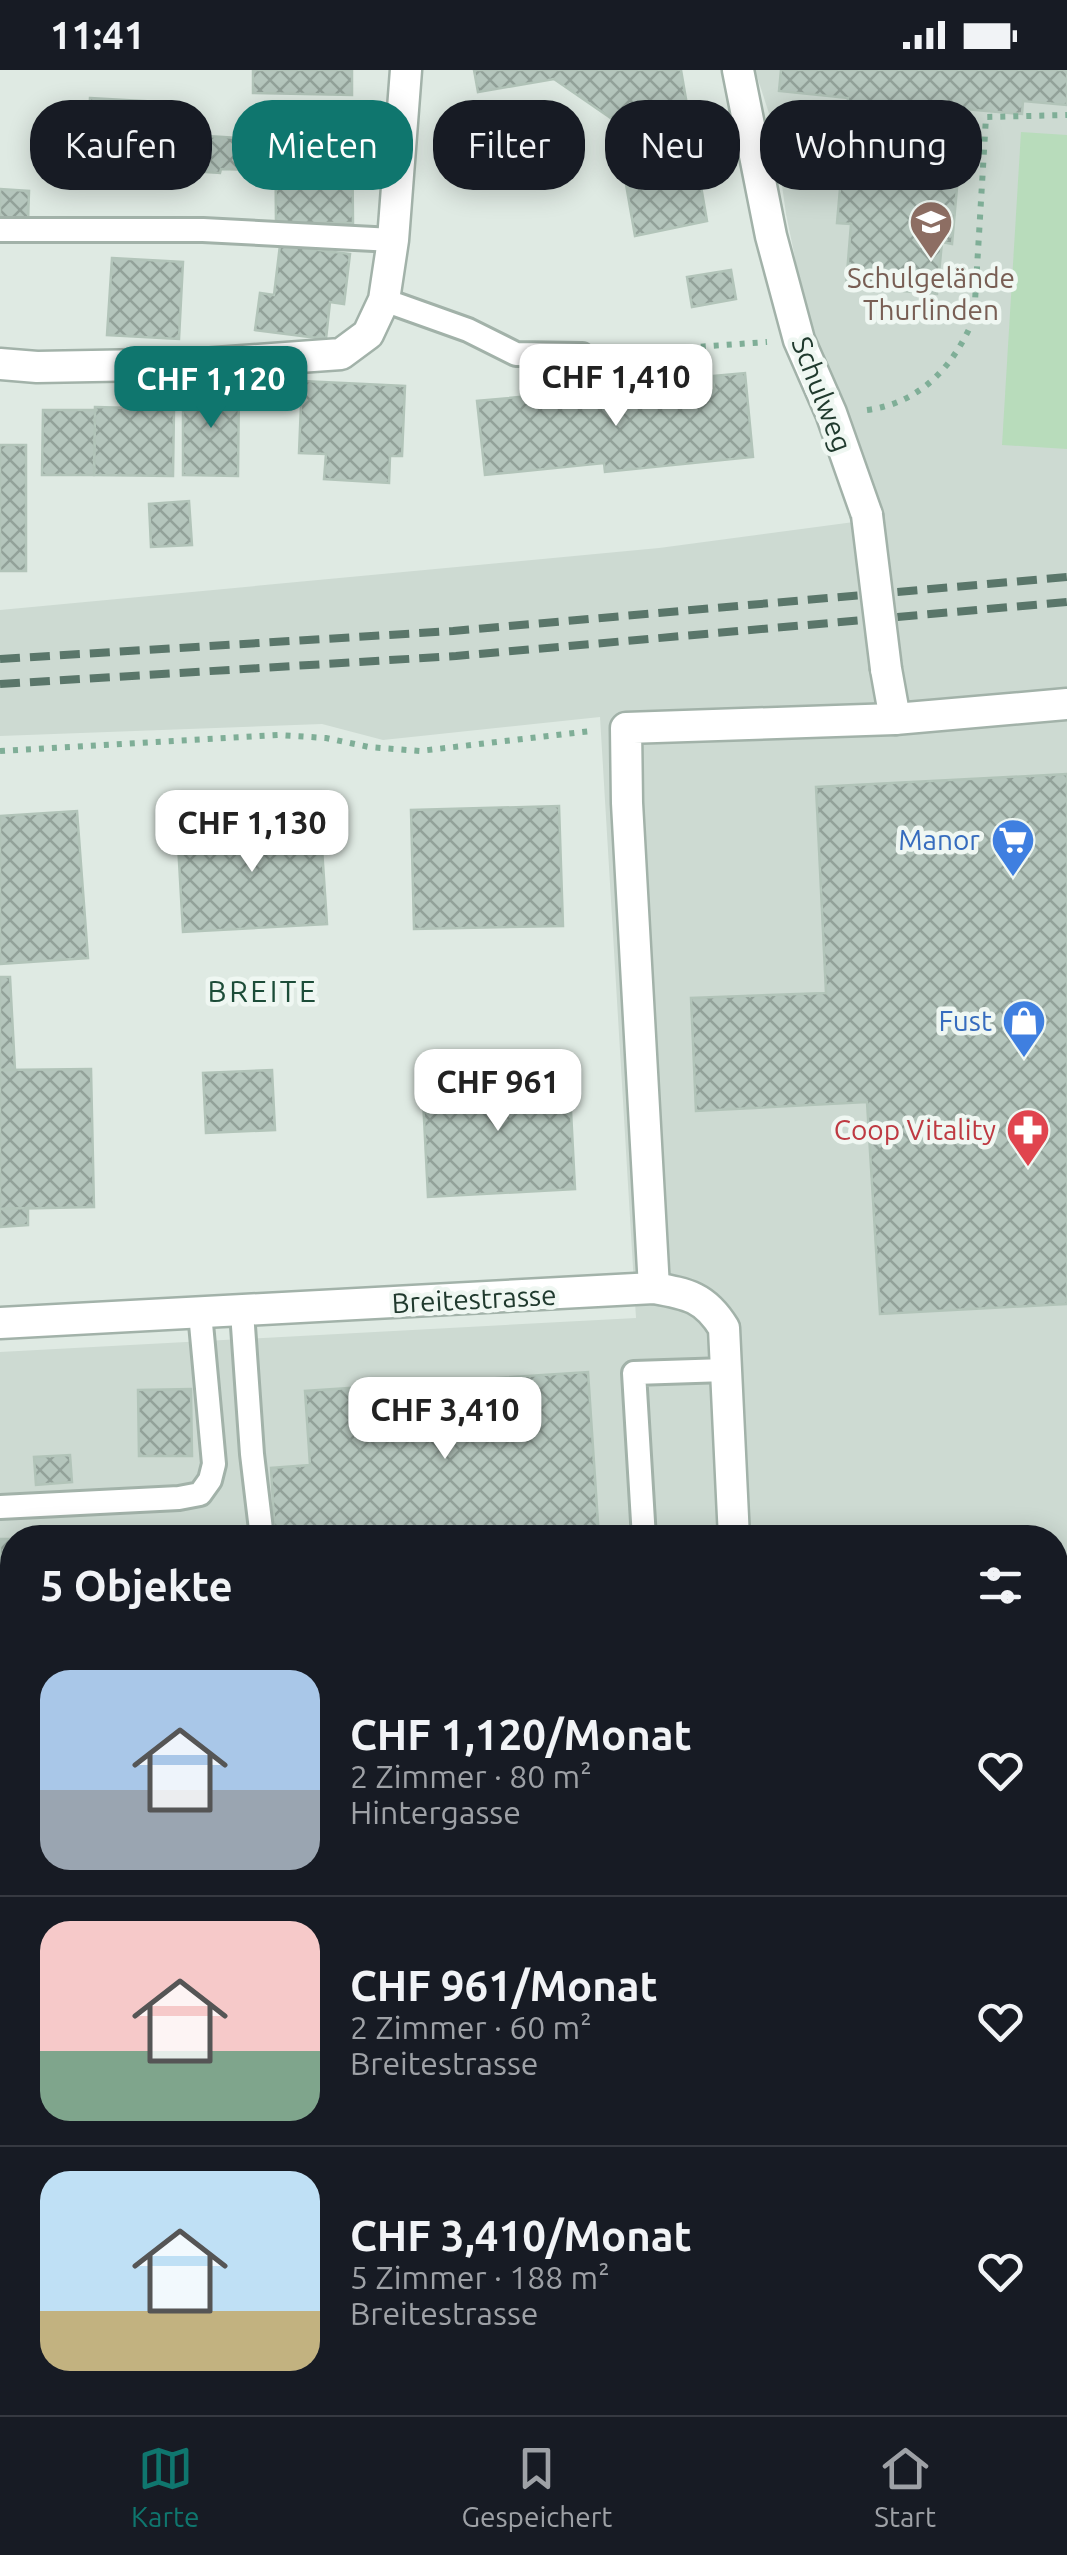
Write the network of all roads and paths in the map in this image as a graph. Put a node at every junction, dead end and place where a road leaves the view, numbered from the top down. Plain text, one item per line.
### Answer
1 (406, 70) edge
2 (738, 70) edge
3 (1067, 114) edge
4 (0, 230) edge
5 (393, 240) junction
6 (384, 300) junction
7 (798, 340) junction
8 (582, 355) joint
9 (0, 364) edge
10 (831, 413) junction
11 (1067, 704) edge
12 (895, 719) junction
13 (626, 728) junction
14 (0, 751) edge
15 (654, 1288) junction
16 (242, 1312) junction
17 (200, 1313) junction
18 (0, 1323) edge
19 (726, 1370) junction
20 (0, 1508) edge
21 (260, 1525) edge
22 (643, 1525) edge
23 (733, 1525) edge

1 - 5 street
2 - 7 street, Schulweg
3 - 10 path
4 - 5 lane
5 - 6 street
6 - 8 lane
6 - 9 street
7 - 8 path
7 - 10 street, Schulweg
10 - 12 street, Schulweg, bridge
11 - 12 street
12 - 13 street
13 - 14 path
13 - 15 street
15 - 16 street, Breitestrasse
15 - 19 street, Breitestrasse
16 - 17 street, Breitestrasse
16 - 21 lane
17 - 18 street, Breitestrasse
17 - 20 lane
19 - 22 lane
19 - 23 street, Breitestrasse

